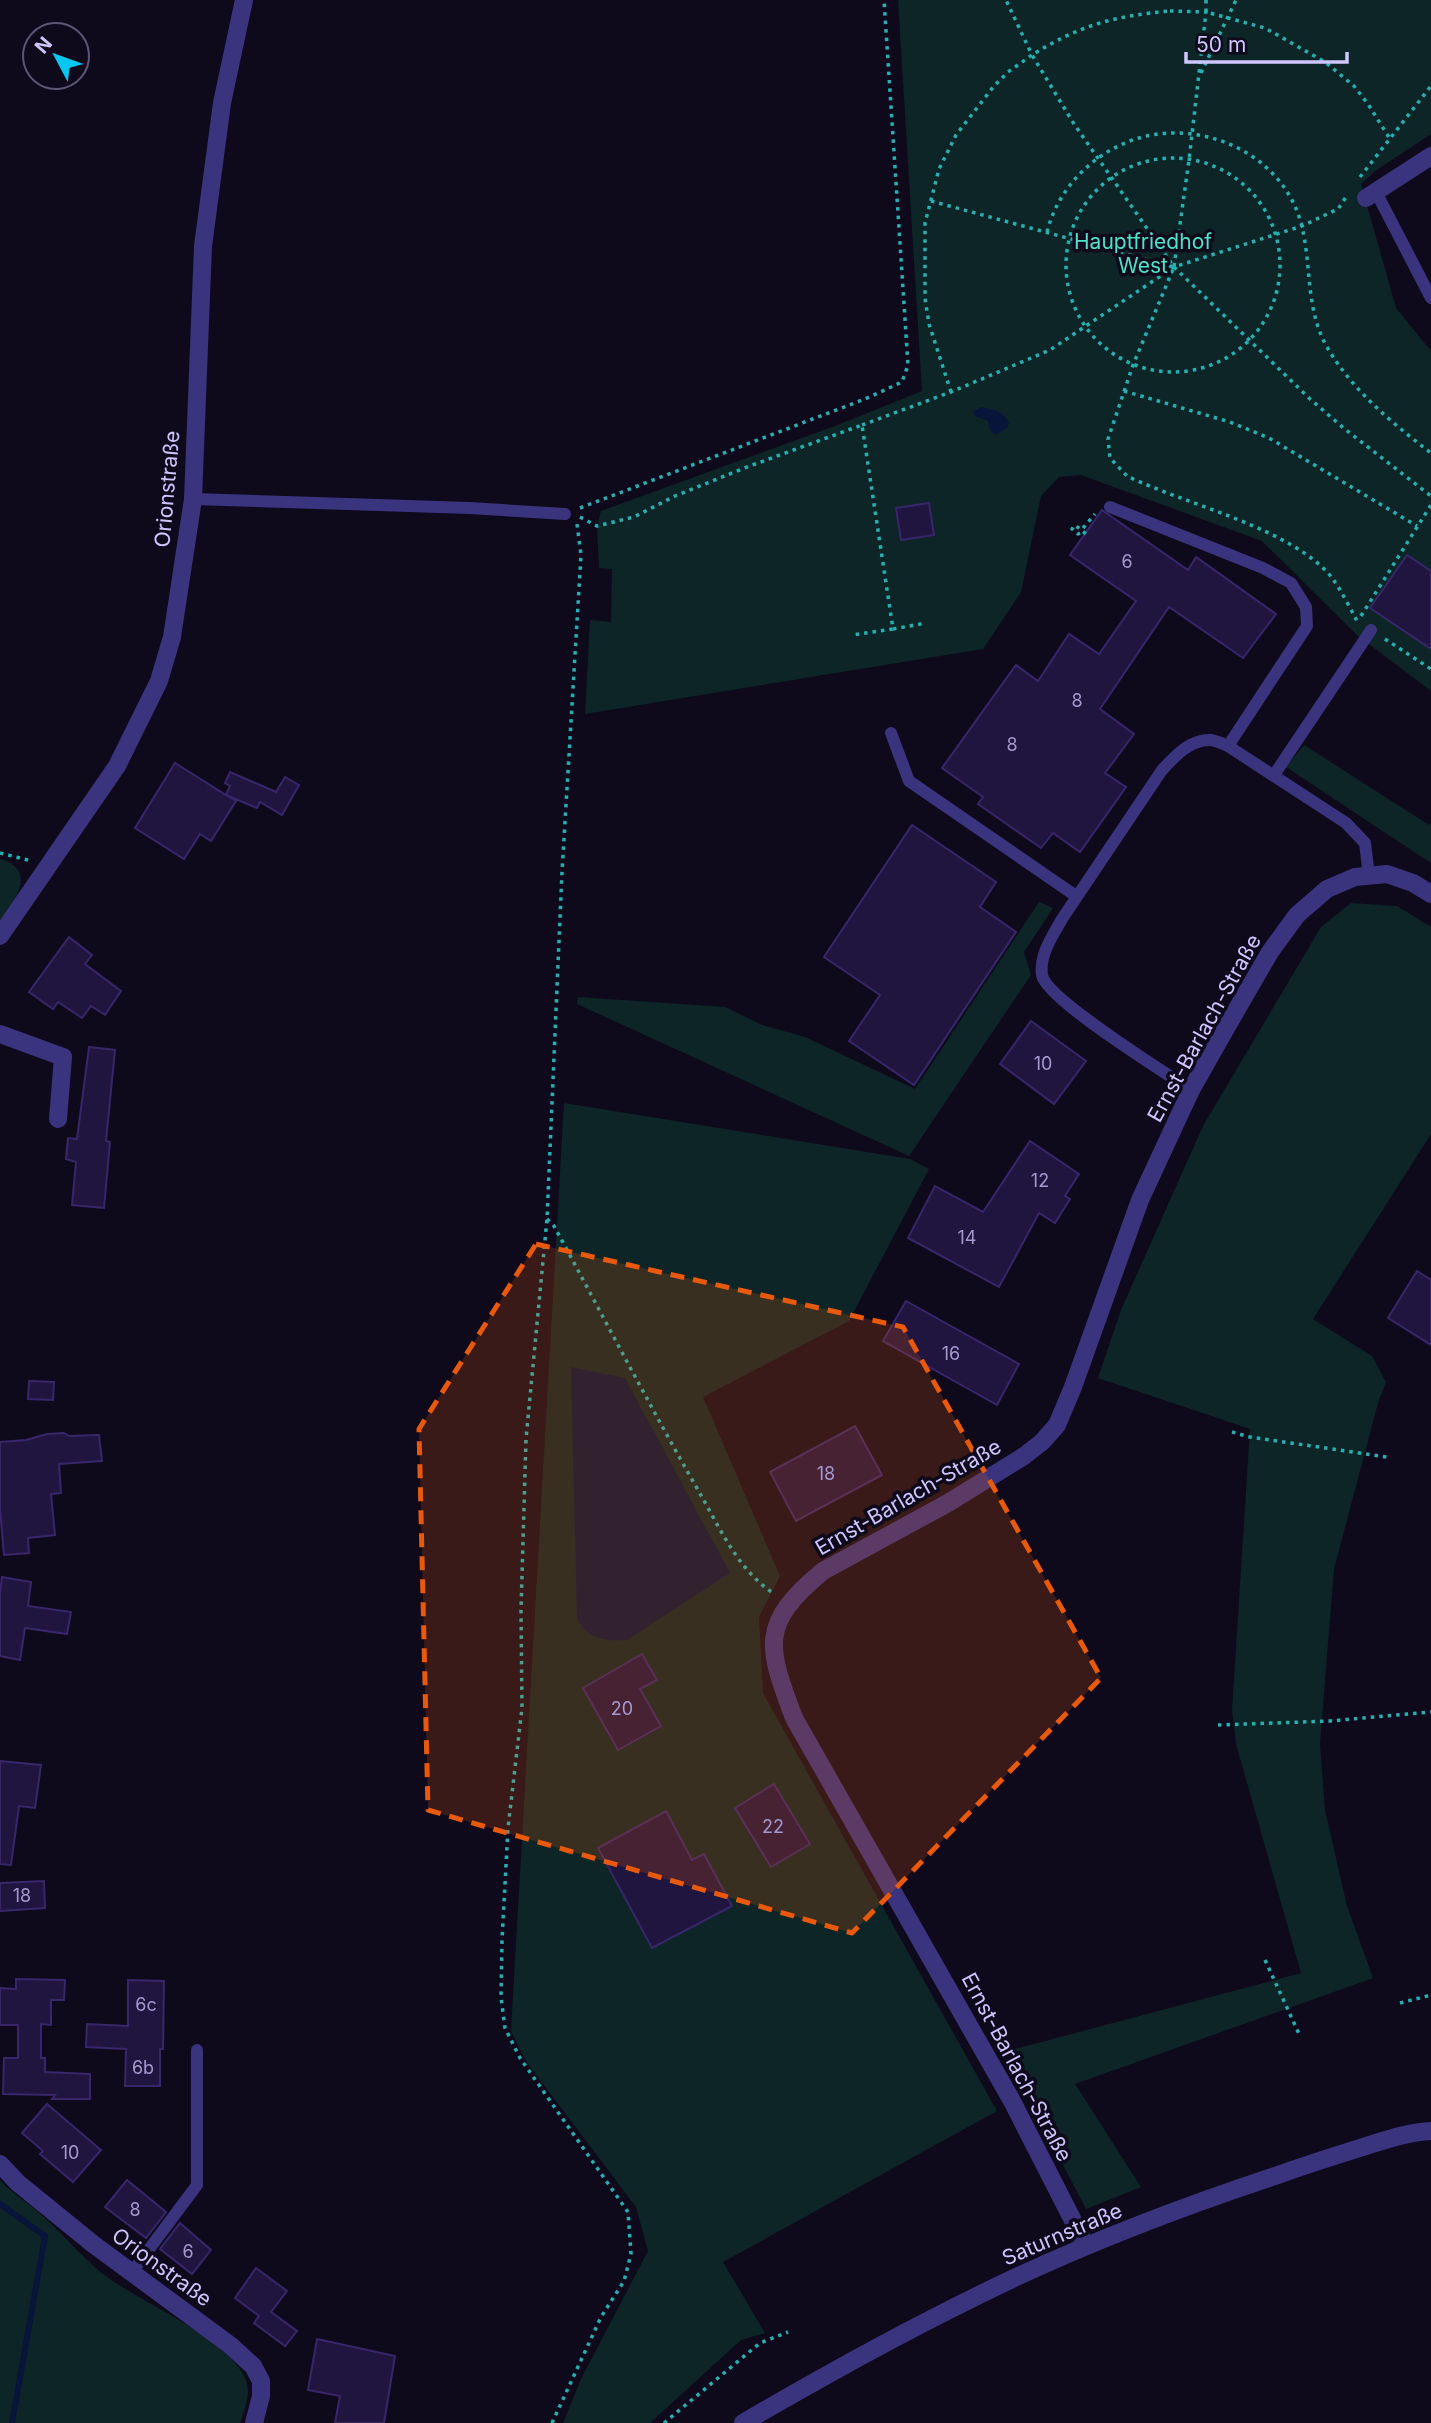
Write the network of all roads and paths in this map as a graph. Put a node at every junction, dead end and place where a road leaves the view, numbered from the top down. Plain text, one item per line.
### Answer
1 (244, 0) edge
2 (884, 0) edge
3 (1006, 0) edge
4 (1206, 0) edge
5 (1236, 0) edge
6 (1206, 12) junction
7 (1228, 17) junction
8 (1032, 55) junction
9 (1198, 78) junction
10 (1431, 86) edge
11 (1192, 133) junction
12 (1390, 139) junction
13 (1431, 156) edge
14 (1098, 159) junction
15 (1189, 160) junction
16 (1111, 178) junction
17 (1359, 179) dead end
18 (1365, 193) junction
19 (931, 201) junction
20 (1302, 226) junction
21 (1047, 232) junction
22 (1276, 235) junction
23 (1070, 238) junction
24 (1174, 267) junction
25 (1431, 298) edge
26 (1084, 326) junction
27 (1249, 340) junction
28 (1133, 365) junction
29 (1124, 390) junction
30 (951, 392) junction
31 (862, 425) junction
32 (1431, 453) edge
33 (1431, 496) edge
34 (193, 499) junction
35 (1431, 505) edge
36 (1110, 507) dead end
37 (570, 514) junction
38 (1417, 526) junction
39 (1080, 533) dead end
40 (1086, 534) dead end
41 (1357, 621) junction
42 (926, 623) dead end
43 (893, 629) junction
44 (1371, 630) junction
45 (853, 635) dead end
46 (1431, 669) edge
47 (891, 733) dead end
48 (1228, 746) junction
49 (1274, 775) junction
50 (0, 853) edge
51 (45, 869) junction
52 (1369, 876) junction
53 (1431, 894) edge
54 (1076, 896) junction
55 (0, 936) edge
56 (0, 1034) edge
57 (1191, 1090) junction
58 (58, 1119) dead end
59 (547, 1219) junction
60 (1232, 1432) dead end
61 (1387, 1457) dead end
62 (788, 1605) junction
63 (1431, 1712) edge
64 (1218, 1725) dead end
65 (1265, 1960) dead end
66 (1431, 1995) edge
67 (1400, 2003) dead end
68 (1300, 2036) dead end
69 (197, 2050) dead end
70 (1427, 2129) edge
71 (0, 2164) edge
72 (1086, 2246) junction
73 (132, 2272) junction
74 (788, 2332) dead end
75 (254, 2423) edge
76 (552, 2423) edge
77 (664, 2423) edge
78 (743, 2423) edge

1 - 34 street, Orionstraße
2 - 37 path
3 - 8 path
4 - 6 path
5 - 7 path
6 - 7 path
6 - 8 path
6 - 9 path
7 - 9 path
7 - 12 path
8 - 14 path
8 - 19 path
9 - 11 path
10 - 12 path
11 - 14 path
11 - 15 path
11 - 20 path
12 - 17 path
13 - 18 street
14 - 16 path
14 - 21 path
15 - 16 path
15 - 22 path
15 - 24 path
16 - 23 path
16 - 24 path
18 - 20 path
18 - 25 lane
19 - 21 path
19 - 30 path
20 - 22 path
20 - 32 path
21 - 23 path
22 - 24 path
22 - 27 path
23 - 24 path
23 - 26 path
24 - 26 path
24 - 27 path
24 - 28 path
26 - 28 path
26 - 30 path
27 - 28 path
27 - 33 path
28 - 29 path
29 - 38 path
29 - 41 path
30 - 31 path
31 - 37 path
31 - 43 path
34 - 37 lane
34 - 51 street, Orionstraße
35 - 38 path
36 - 48 lane
37 - 59 path
38 - 41 path
39 - 40 path
41 - 44 path
42 - 43 path
43 - 45 path
44 - 46 path
44 - 49 lane
47 - 54 lane
48 - 49 lane
48 - 54 lane
49 - 52 lane
50 - 51 path
51 - 55 street, Orionstraße
52 - 53 street, Ernst-Barlach-Straße
52 - 57 street, Ernst-Barlach-Straße
54 - 57 lane
56 - 58 street
57 - 62 street, Ernst-Barlach-Straße
59 - 62 path
59 - 76 path
60 - 61 path
62 - 72 street, Ernst-Barlach-Straße
63 - 64 path
65 - 68 path
66 - 67 path
69 - 73 lane
70 - 72 street, Saturnstraße
71 - 73 street, Orionstraße
72 - 78 street, Saturnstraße
73 - 75 street, Orionstraße
74 - 77 path

